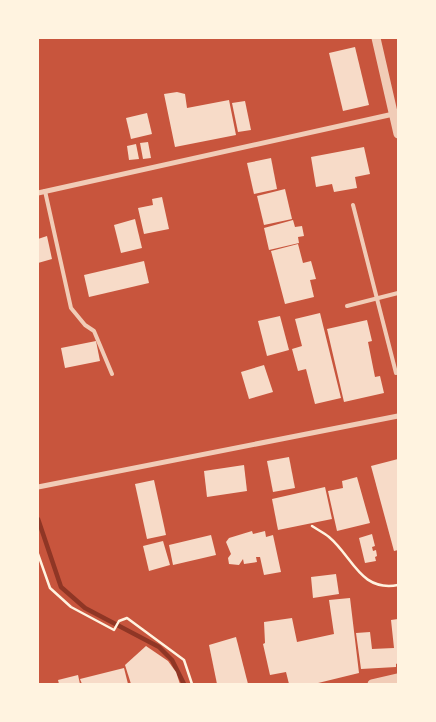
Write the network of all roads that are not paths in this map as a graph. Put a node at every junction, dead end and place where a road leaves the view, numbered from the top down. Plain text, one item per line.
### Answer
1 (376, 38) edge
2 (396, 114) edge
3 (398, 134) edge
4 (45, 191) junction
5 (38, 193) edge
6 (353, 205) dead end
7 (398, 293) edge
8 (377, 299) junction
9 (347, 306) dead end
10 (396, 373) dead end
11 (112, 374) dead end
12 (398, 416) edge
13 (38, 487) edge
14 (398, 678) edge
15 (372, 684) edge

1 - 2 street
2 - 3 street
2 - 4 street
4 - 5 street
4 - 11 lane
6 - 8 lane
7 - 8 lane
8 - 9 lane
8 - 10 lane
12 - 13 street
14 - 15 street

